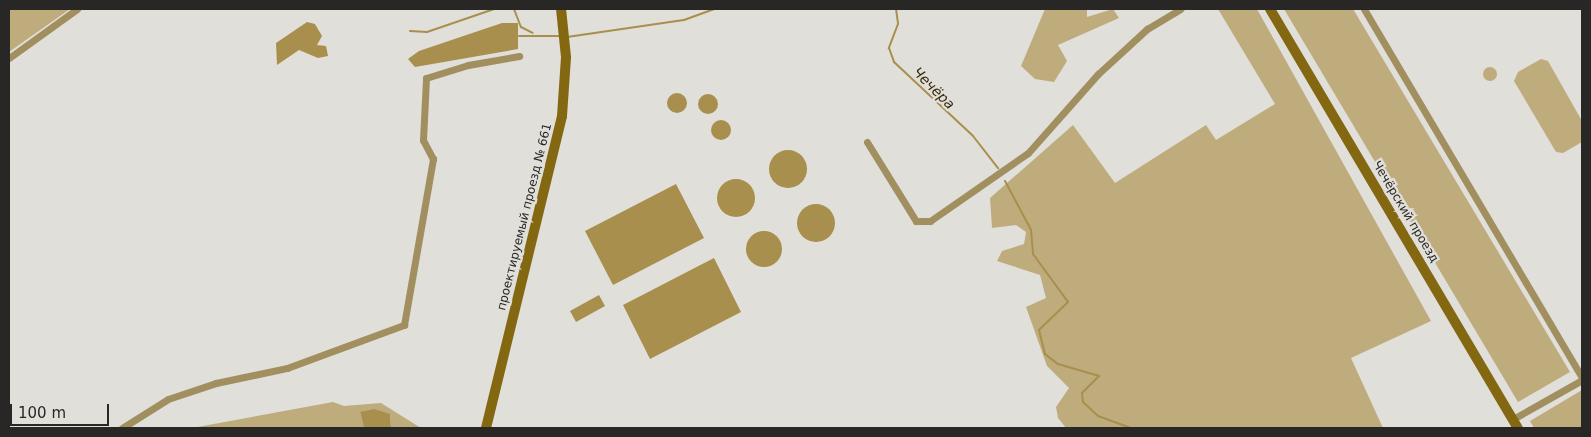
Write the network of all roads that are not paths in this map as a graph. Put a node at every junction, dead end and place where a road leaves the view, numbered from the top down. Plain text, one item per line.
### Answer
1 (77, 9) edge
2 (561, 9) edge
3 (1180, 9) edge
4 (1270, 9) edge
5 (1364, 9) edge
6 (519, 56) dead end
7 (9, 58) edge
8 (867, 142) dead end
9 (1582, 379) edge
10 (1515, 424) edge
11 (122, 428) edge
12 (486, 428) edge

1 - 7 street
2 - 12 main road, проектируемый проезд № 661
3 - 8 street
4 - 10 main road, Чечёрский проезд
5 - 9 street
6 - 11 street
9 - 10 street

